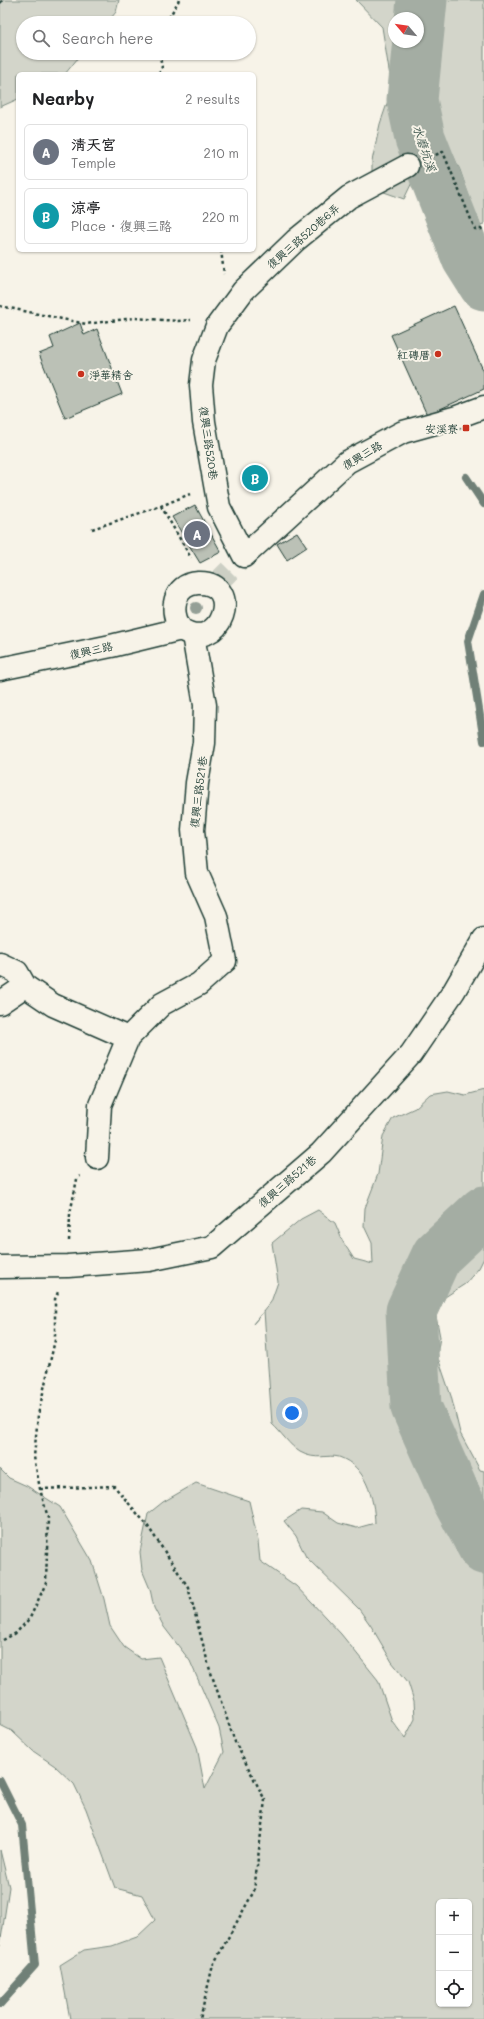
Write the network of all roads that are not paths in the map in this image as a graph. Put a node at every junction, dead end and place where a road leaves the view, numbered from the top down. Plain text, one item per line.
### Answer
1 (407, 166) dead end
2 (217, 326) joint
3 (484, 407) edge
4 (244, 556) joint
5 (187, 632) junction
6 (0, 669) edge
7 (484, 940) edge
8 (0, 964) edge
9 (24, 986) junction
10 (0, 1003) edge
11 (128, 1038) junction
12 (97, 1158) road end
13 (0, 1267) edge

1 - 2 street, 復興三路520巷6弄
2 - 4 street, 復興三路520巷
3 - 4 street, 復興三路
5 - 5 street, 復興三路
5 - 6 street, 復興三路
5 - 11 street, 復興三路521巷
7 - 13 street, 復興三路521巷
8 - 9 street
9 - 10 street
9 - 11 street
11 - 12 street

